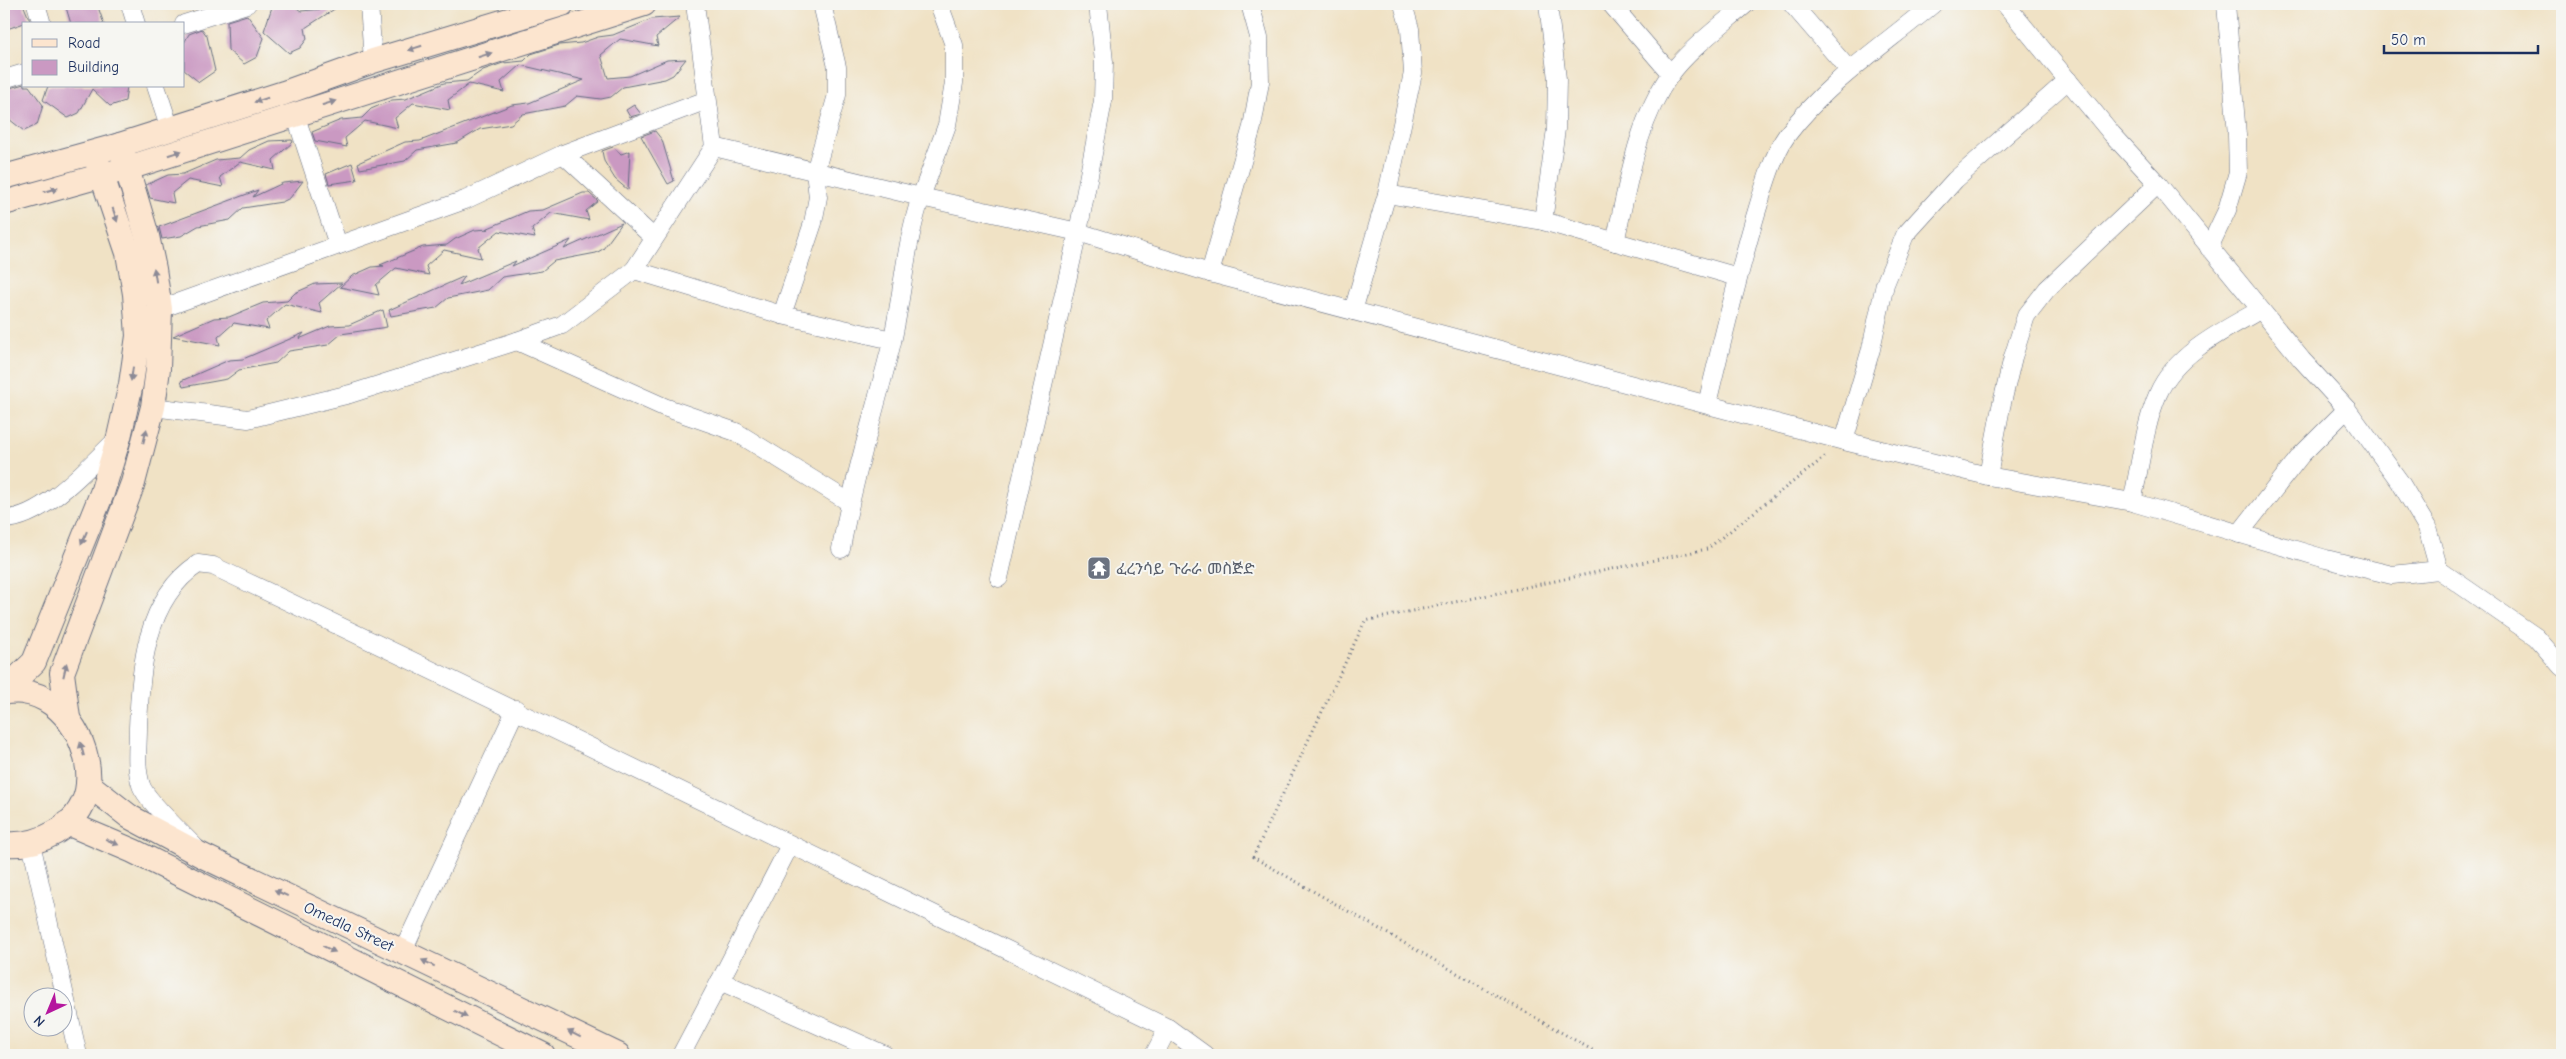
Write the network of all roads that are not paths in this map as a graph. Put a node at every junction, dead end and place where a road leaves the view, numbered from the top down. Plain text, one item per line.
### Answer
1 (36, 4) edge
2 (130, 4) edge
3 (247, 4) edge
4 (368, 4) edge
5 (562, 4) edge
6 (644, 4) edge
7 (695, 4) edge
8 (822, 4) edge
9 (939, 4) edge
10 (1098, 4) edge
11 (1250, 4) edge
12 (1403, 4) edge
13 (1548, 4) edge
14 (1611, 4) edge
15 (1746, 4) edge
16 (1792, 4) edge
17 (1933, 4) edge
18 (2005, 4) edge
19 (2226, 4) edge
20 (41, 22) edge
21 (135, 22) edge
22 (185, 24) edge
23 (373, 61) junction
24 (1849, 70) junction
25 (22, 74) edge
26 (1671, 74) junction
27 (4, 79) edge
28 (2068, 80) junction
29 (157, 88) edge
30 (708, 100) junction
31 (295, 114) junction
32 (170, 129) junction
33 (120, 145) junction
34 (714, 147) junction
35 (94, 152) junction
36 (563, 154) junction
37 (128, 168) junction
38 (815, 172) junction
39 (102, 176) junction
40 (4, 177) edge
41 (2158, 184) junction
42 (1387, 194) junction
43 (921, 197) junction
44 (4, 203) edge
45 (1542, 221) junction
46 (1078, 232) junction
47 (654, 238) junction
48 (1615, 242) junction
49 (338, 245) junction
50 (2209, 248) junction
51 (634, 270) junction
52 (1210, 273) junction
53 (1738, 277) junction
54 (160, 309) junction
55 (2260, 310) junction
56 (1353, 311) junction
57 (782, 316) junction
58 (517, 340) junction
59 (892, 340) junction
60 (1707, 404) junction
61 (153, 407) junction
62 (2347, 409) junction
63 (119, 437) junction
64 (1844, 442) junction
65 (1988, 476) junction
66 (849, 502) junction
67 (2132, 502) junction
68 (4, 519) edge
69 (2238, 534) junction
70 (841, 549) dead end
71 (2439, 570) junction
72 (999, 578) dead end
73 (2562, 667) edge
74 (4, 691) edge
75 (516, 709) junction
76 (68, 718) junction
77 (88, 784) junction
78 (67, 822) junction
79 (4, 844) edge
80 (31, 844) junction
81 (790, 845) junction
82 (203, 856) junction
83 (403, 951) junction
84 (720, 981) junction
85 (1168, 1028) junction
86 (78, 1055) edge
87 (542, 1055) edge
88 (618, 1055) edge
89 (681, 1055) edge
90 (886, 1055) edge
91 (1154, 1055) edge
92 (1205, 1055) edge

1 - 20 street
2 - 21 street
3 - 22 street
4 - 23 street
5 -> 23 main road
31 -> 6 main road
7 - 30 street
8 - 38 street
9 - 43 street
10 - 46 street
11 - 52 street
12 - 42 street
13 - 45 street
14 - 26 street
15 - 26 street
16 - 24 street
17 - 24 street
18 - 28 street
19 - 50 street
23 -> 32 main road
24 - 53 street
25 - 27 street
26 - 48 street
28 - 41 street
28 - 64 street
29 - 32 street
30 - 34 street
30 - 36 street
37 -> 31 main road
31 - 49 street
32 - 33 main road
33 - 35 main road
33 - 37 main road
34 - 38 street
34 - 47 street
35 - 39 main road
35 - 40 main road
36 - 47 street
36 - 49 street
37 - 39 main road
54 -> 37 main road
38 - 43 street
38 - 57 street
44 -> 39 main road
39 -> 63 main road
41 - 50 street
41 - 65 street
42 - 45 street
42 - 56 street
43 - 46 street
43 - 59 street
45 - 48 street
46 - 52 street
46 - 72 street
47 - 51 street
48 - 53 street
49 - 54 street
50 - 55 street
51 - 57 street
51 - 58 street
52 - 56 street
53 - 60 street
54 - 61 main road
55 - 62 street
55 - 67 street
56 - 60 street
57 - 59 street
58 - 61 street
58 - 66 street
59 - 66 street
60 - 64 street
76 -> 61 main road
62 - 69 street
62 - 71 street
63 - 68 street
63 -> 74 main road
64 - 65 street
65 - 67 street
66 - 70 street
67 - 69 street
69 - 71 street
71 - 73 street
74 - 76 main road
75 - 81 street
75 - 82 street
75 - 83 street
77 -> 76 main road
77 - 78 main road
77 - 82 main road, Omedla Street
78 - 80 main road
78 -> 87 main road, Omedla Street
79 - 80 main road
80 - 86 street
81 - 84 street
81 - 85 street
83 -> 82 main road, Omedla Street
88 -> 83 main road, Omedla Street
84 - 89 street
84 - 90 street
85 - 91 street
85 - 92 street

